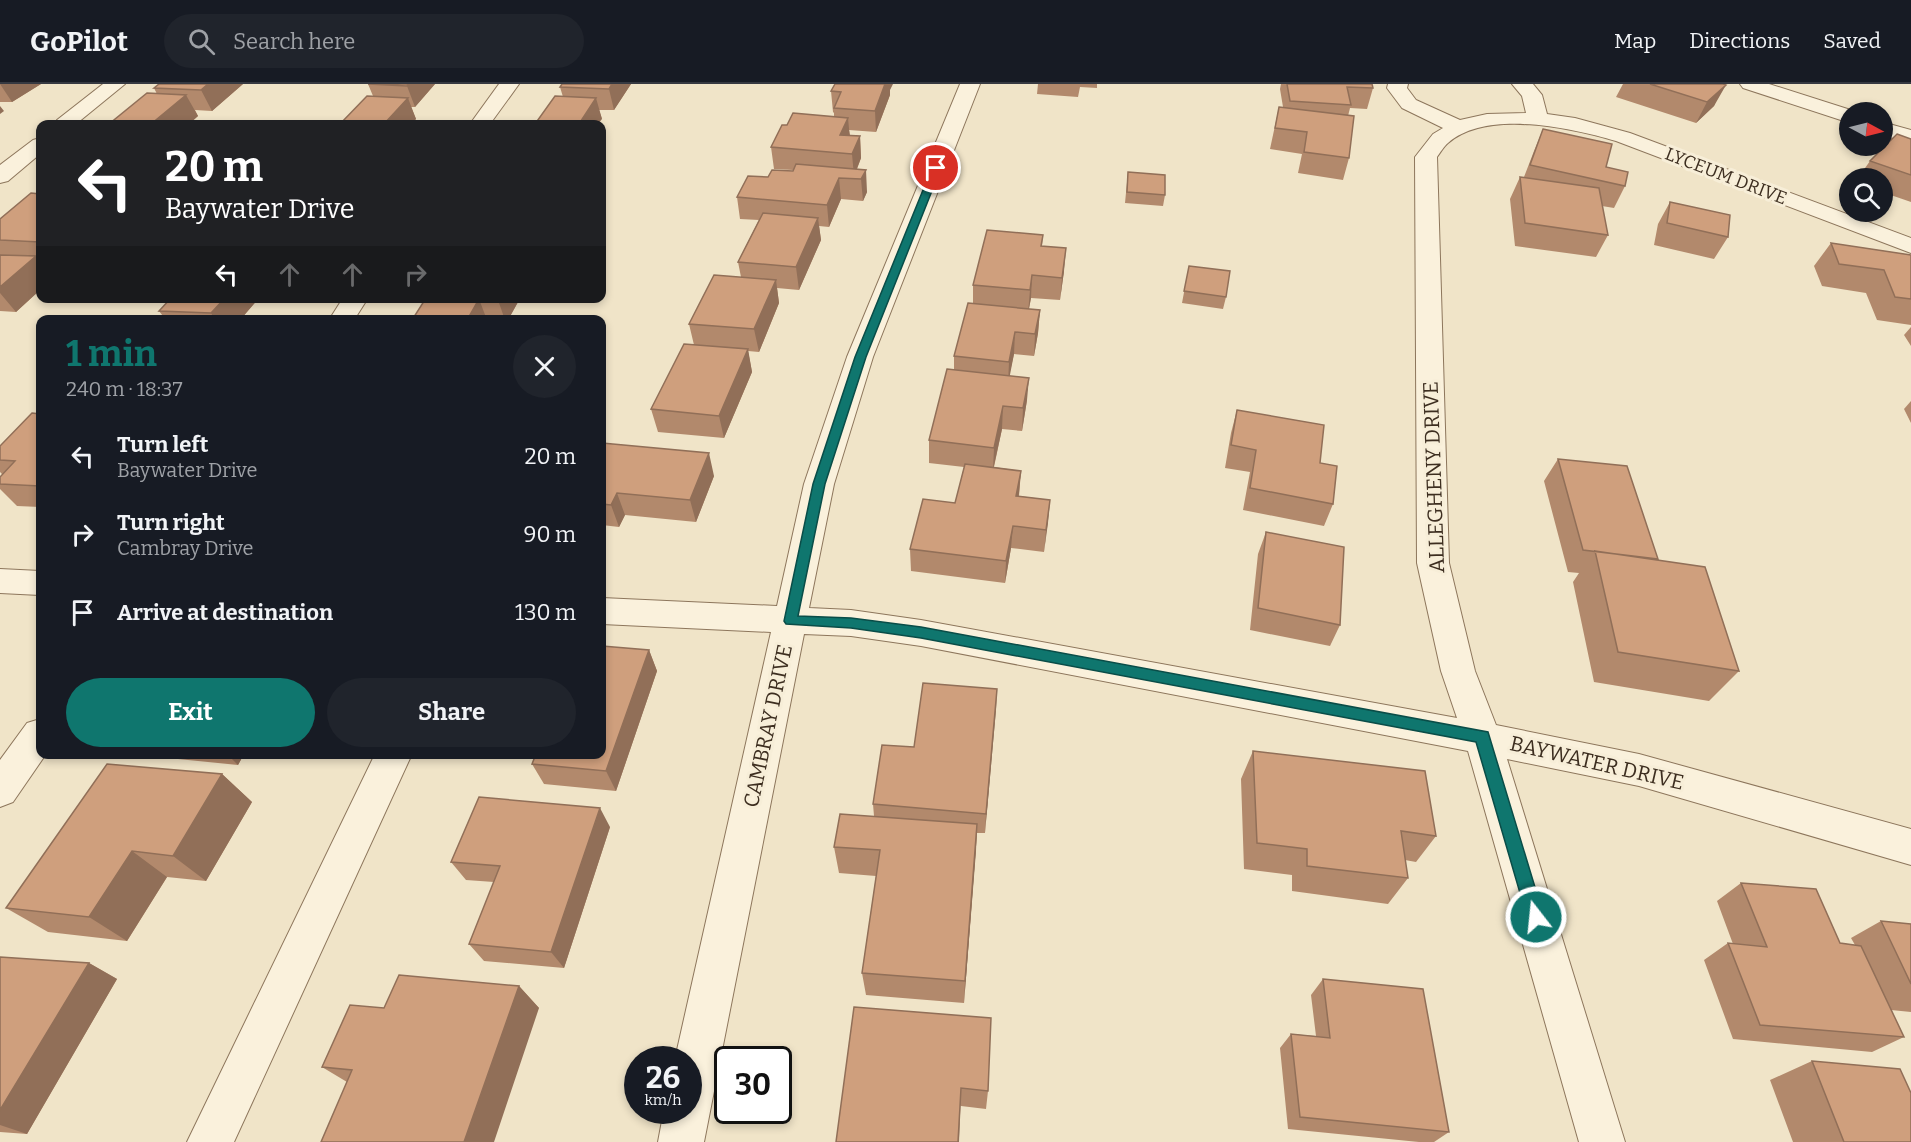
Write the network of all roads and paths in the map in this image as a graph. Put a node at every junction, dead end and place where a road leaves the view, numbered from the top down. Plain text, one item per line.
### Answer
1 (115, 84) edge
2 (509, 84) edge
3 (970, 84) edge
4 (1398, 84) edge
5 (1522, 84) edge
6 (1750, 84) edge
7 (1839, 113) edge
8 (1538, 119) junction
9 (69, 120) edge
10 (483, 120) edge
11 (1469, 124) junction
12 (1893, 131) edge
13 (1911, 137) edge
14 (36, 147) edge
15 (0, 176) edge
16 (1911, 246) edge
17 (0, 581) edge
18 (36, 583) edge
19 (606, 611) edge
20 (790, 621) junction
21 (1482, 737) junction
22 (36, 740) edge
23 (392, 759) edge
24 (0, 790) edge
25 (1911, 847) edge
26 (700, 1046) edge
27 (684, 1124) edge
28 (210, 1142) edge
29 (681, 1142) edge
30 (1602, 1142) edge

1 - 9 street
2 - 10 street
3 - 20 street, CAMBRAY DRIVE
4 - 11 street
5 - 8 street
6 - 7 street
8 - 11 street, LYCEUM DRIVE
8 - 16 street, LYCEUM DRIVE
11 - 21 street, ALLEGHENY DRIVE
12 - 13 street
14 - 15 street
17 - 18 street
19 - 20 street, BAYWATER DRIVE
20 - 21 street, BAYWATER DRIVE
20 - 26 street, CAMBRAY DRIVE
21 - 25 street, BAYWATER DRIVE
21 - 30 street, ALLEGHENY DRIVE
22 - 24 street
23 - 28 street
27 - 29 street

